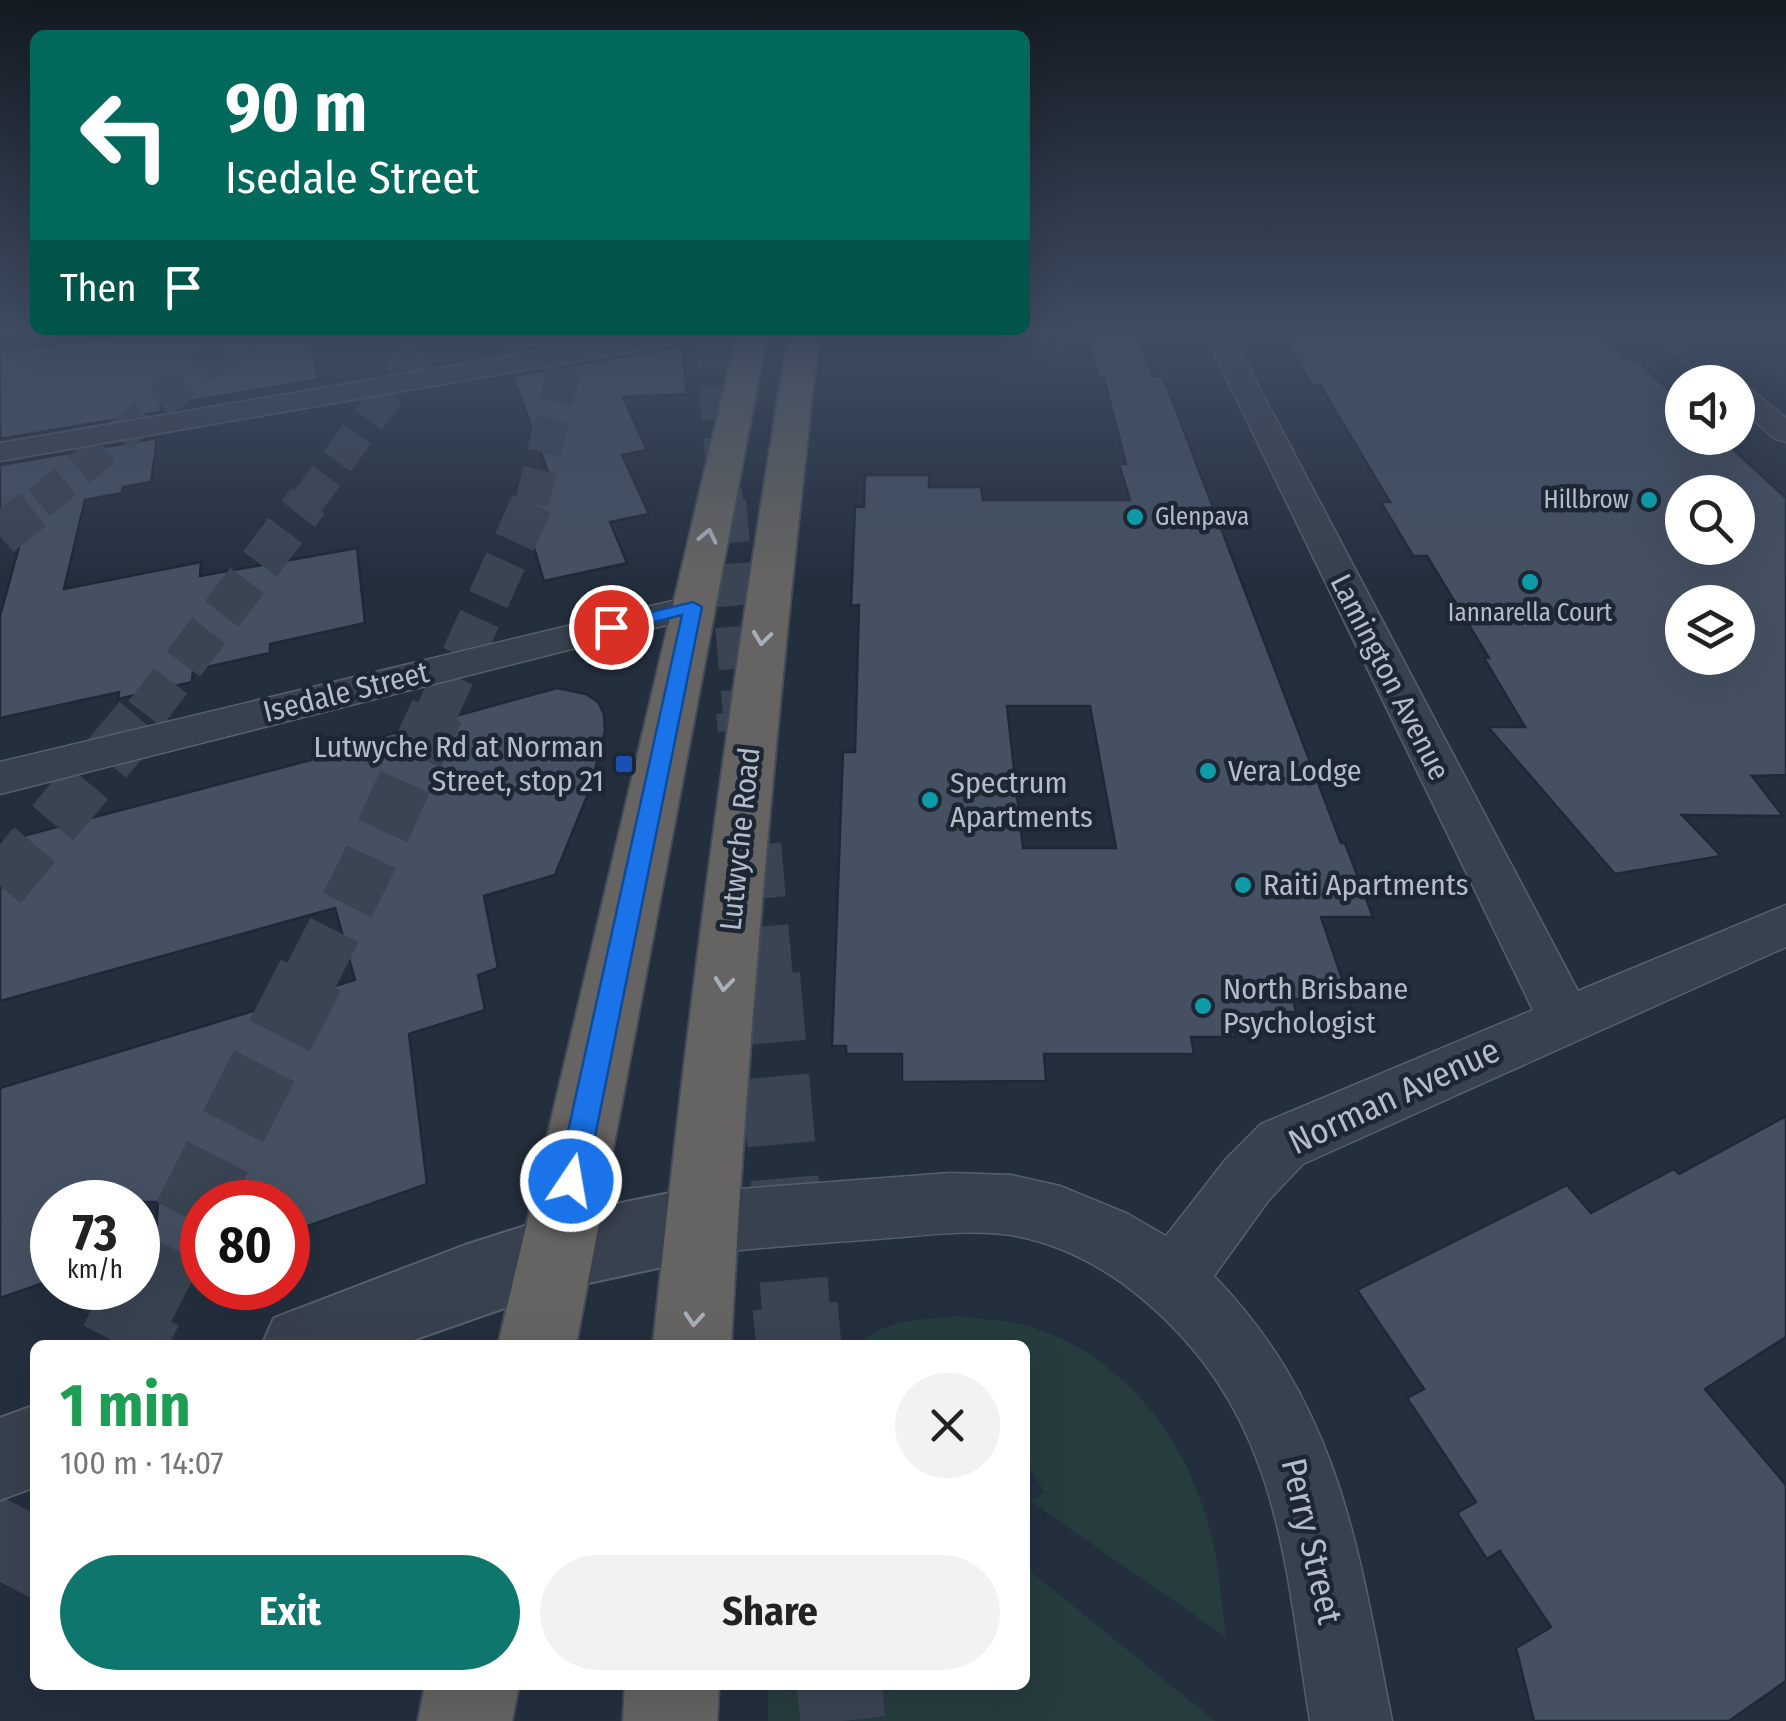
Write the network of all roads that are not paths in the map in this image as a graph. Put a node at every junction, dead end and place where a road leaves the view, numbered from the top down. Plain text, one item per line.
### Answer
1 (218, 414) edge
2 (735, 414) edge
3 (793, 414) edge
4 (1259, 414) edge
5 (1764, 414) edge
6 (1786, 433) edge
7 (0, 452) edge
8 (693, 607) junction
9 (0, 778) edge
10 (1786, 926) edge
11 (1565, 1020) junction
12 (700, 1223) junction
13 (556, 1253) junction
14 (1172, 1280) junction
15 (314, 1340) edge
16 (538, 1340) edge
17 (692, 1340) edge
18 (30, 1448) edge
19 (0, 1459) edge
20 (471, 1690) edge
21 (672, 1690) edge
22 (465, 1721) edge
23 (670, 1721) edge
24 (1351, 1721) edge

1 - 7 street
8 -> 2 highway
3 -> 12 highway, Lutwyche Road
4 - 11 street, Lamington Avenue
5 - 6 street
8 - 9 street, Isedale Street
8 - 13 highway
10 - 11 street, Norman Avenue
11 - 14 street, Norman Avenue
12 - 13 street
12 - 14 street
12 -> 17 highway, Lutwyche Road
13 - 15 street
13 - 16 highway
14 - 24 street, Perry Street
18 - 19 street
20 - 22 highway
21 - 23 highway

